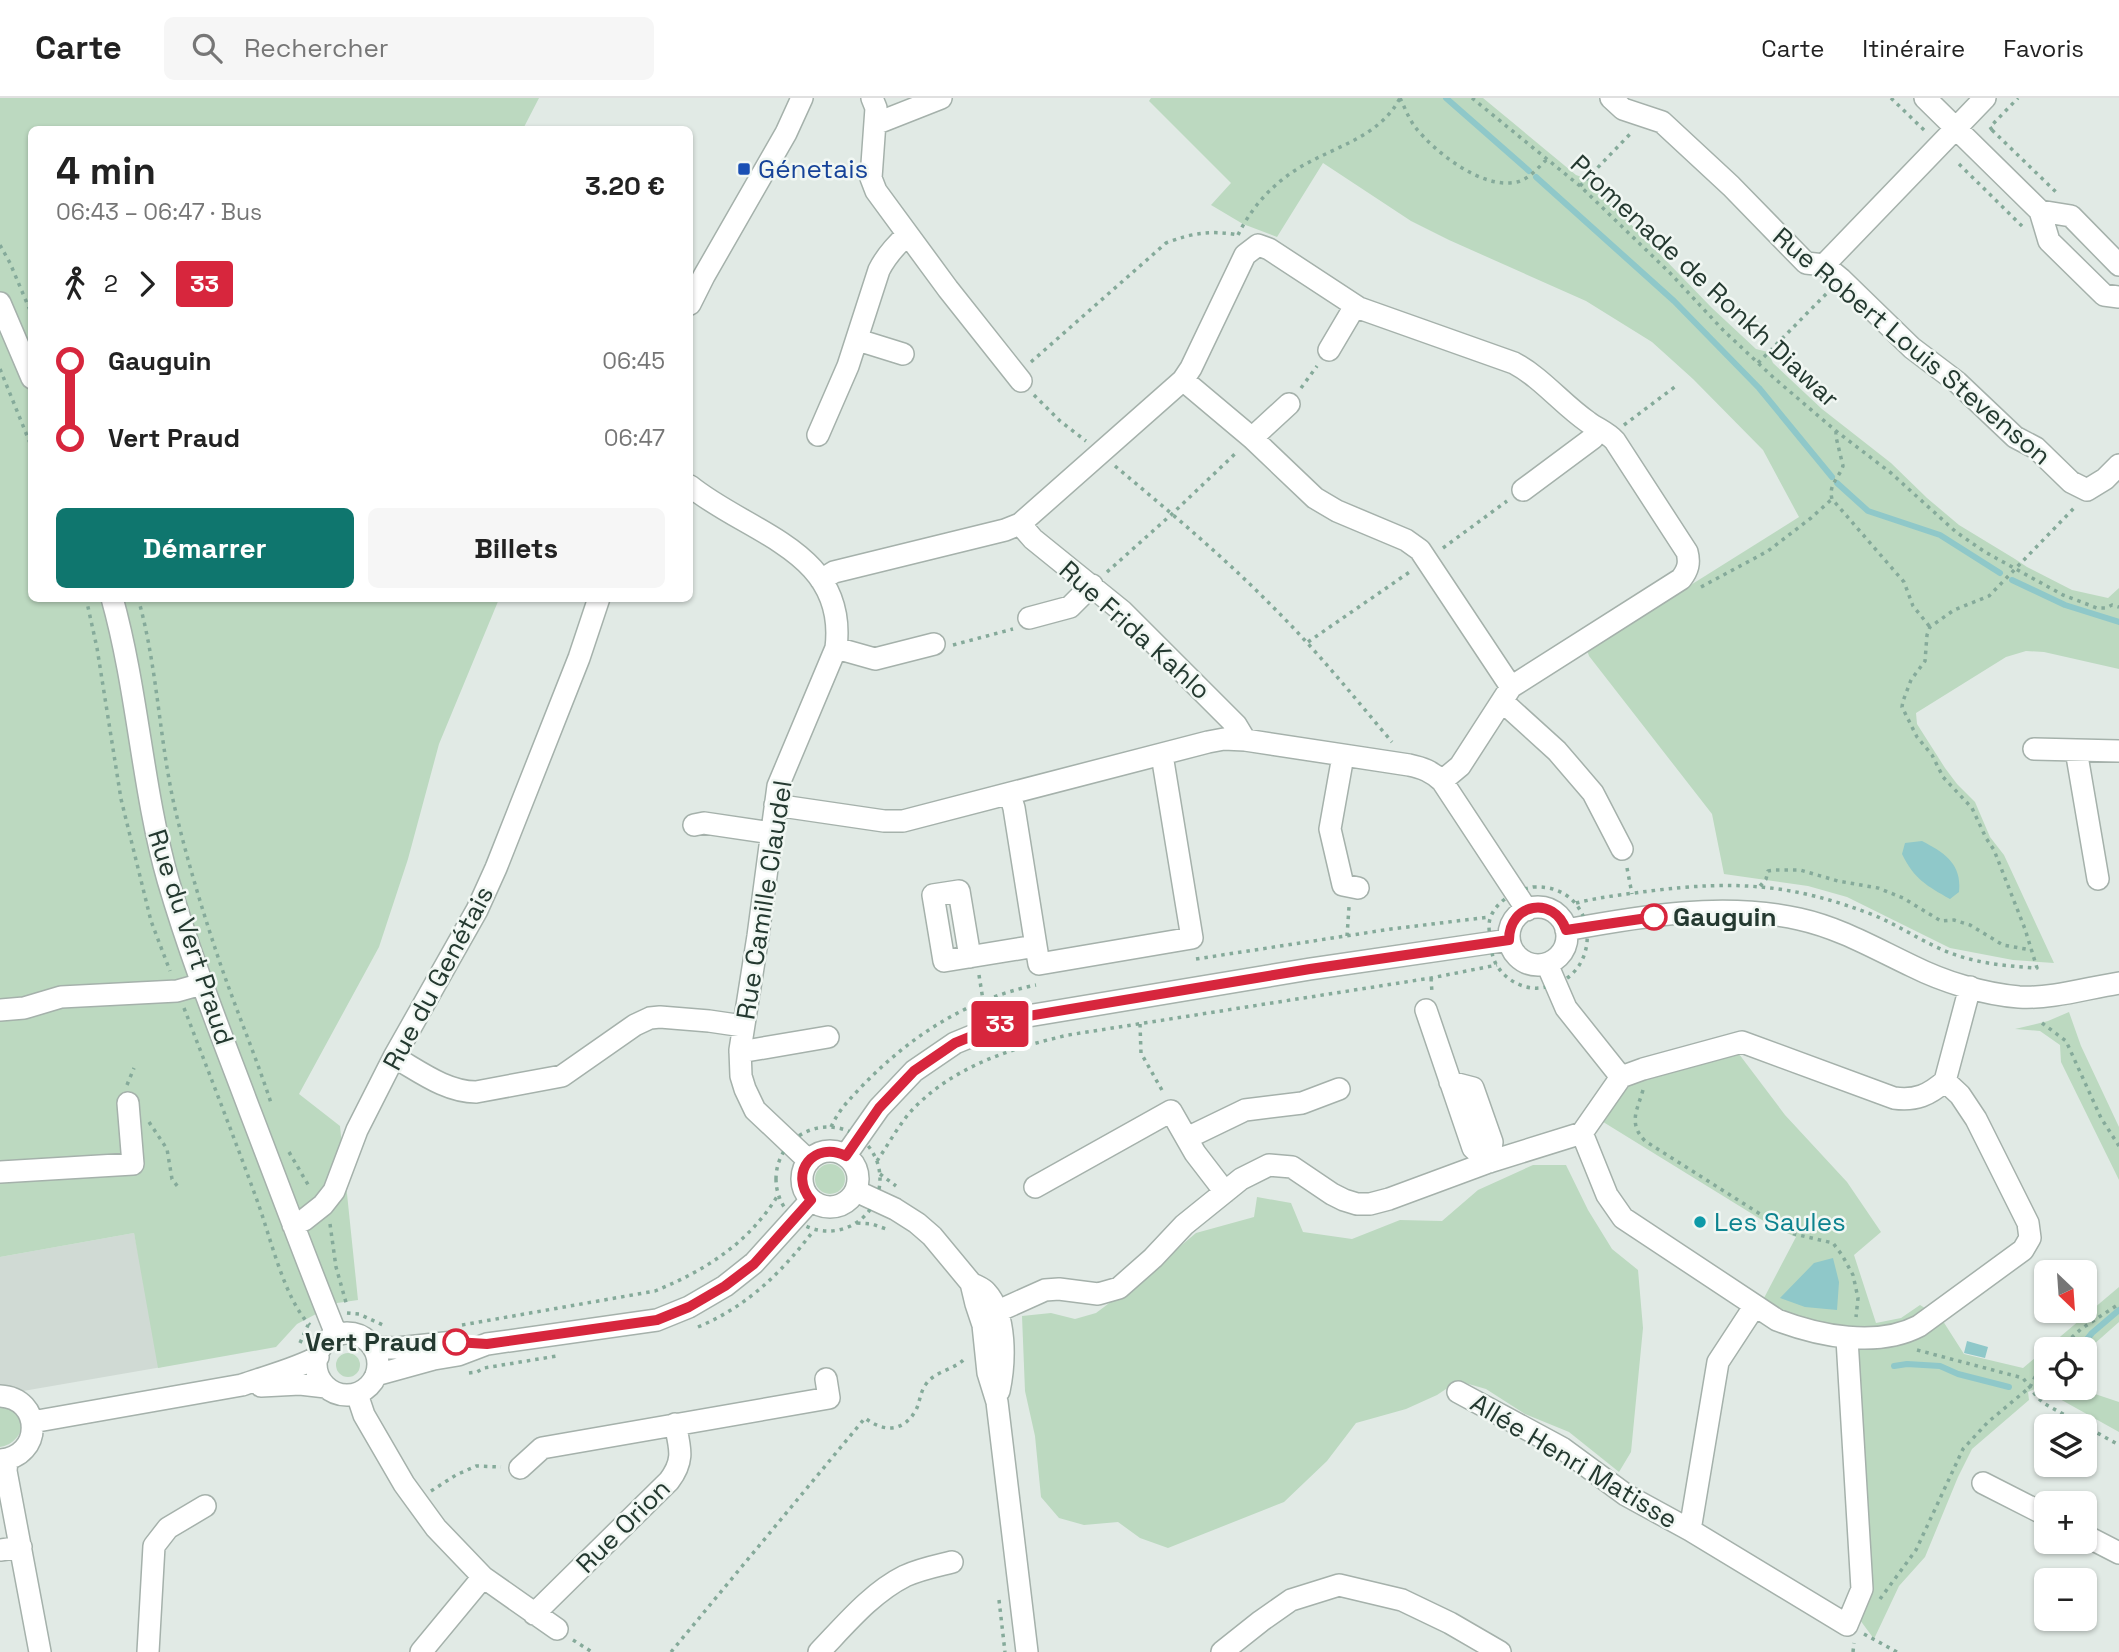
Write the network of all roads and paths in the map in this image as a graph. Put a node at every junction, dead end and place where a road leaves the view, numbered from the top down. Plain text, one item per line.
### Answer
1 (802, 98) edge
2 (872, 98) edge
3 (941, 98) edge
4 (1400, 98) edge
5 (1472, 98) edge
6 (1611, 98) edge
7 (1891, 98) edge
8 (1925, 98) edge
9 (1985, 98) edge
10 (2018, 98) edge
11 (1647, 117) junction
12 (875, 124) junction
13 (1956, 128) junction
14 (1939, 145) junction
15 (1547, 159) junction
16 (1959, 164) dead end
17 (1580, 186) junction
18 (2040, 211) junction
19 (2071, 216) junction
20 (907, 235) junction
21 (2049, 241) junction
22 (1241, 243) junction
23 (0, 245) edge
24 (2119, 265) edge
25 (1832, 272) junction
26 (2119, 296) edge
27 (693, 298) edge
28 (0, 303) edge
29 (28, 306) edge
30 (1356, 306) junction
31 (858, 340) junction
32 (1329, 350) joint
33 (903, 354) dead end
34 (1758, 363) junction
35 (0, 369) edge
36 (28, 369) edge
37 (1019, 378) junction
38 (1183, 380) junction
39 (1675, 386) dead end
40 (1289, 404) joint
41 (1836, 431) junction
42 (1605, 432) junction
43 (818, 435) dead end
44 (28, 438) edge
45 (1252, 438) junction
46 (1099, 453) junction
47 (2119, 465) edge
48 (693, 488) edge
49 (1523, 490) dead end
50 (2087, 490) junction
51 (1172, 514) junction
52 (1020, 524) junction
53 (2014, 569) junction
54 (821, 580) junction
55 (1092, 586) junction
56 (113, 602) edge
57 (139, 602) edge
58 (598, 602) edge
59 (2119, 607) edge
60 (1029, 618) joint
61 (1930, 627) junction
62 (934, 644) joint
63 (836, 648) junction
64 (1507, 694) junction
65 (1245, 740) junction
66 (2034, 749) dead end
67 (2076, 750) junction
68 (2119, 751) edge
69 (1162, 755) junction
70 (1343, 756) junction
71 (1409, 765) junction
72 (1442, 781) junction
73 (1010, 795) junction
74 (775, 805) junction
75 (694, 825) dead end
76 (771, 833) junction
77 (1622, 849) joint
78 (2098, 879) dead end
79 (1759, 886) dead end
80 (1354, 887) joint
81 (1632, 894) dead end
82 (1521, 901) junction
83 (1490, 917) junction
84 (1576, 928) junction
85 (1347, 936) junction
86 (1036, 946) junction
87 (1494, 948) junction
88 (2031, 950) junction
89 (973, 956) joint
90 (1195, 959) dead end
91 (1547, 964) junction
92 (1497, 965) junction
93 (2037, 968) dead end
94 (2119, 983) edge
95 (202, 984) junction
96 (1555, 984) junction
97 (1970, 988) junction
98 (982, 1000) dead end
99 (0, 1010) edge
100 (1426, 1010) dead end
101 (2042, 1023) dead end
102 (1140, 1024) junction
103 (743, 1026) junction
104 (828, 1037) dead end
105 (740, 1052) junction
106 (394, 1057) junction
107 (1643, 1069) junction
108 (1621, 1077) junction
109 (1945, 1081) junction
110 (1339, 1089) dead end
111 (128, 1103) dead end
112 (1171, 1111) junction
113 (274, 1113) dead end
114 (1582, 1133) junction
115 (1187, 1138) junction
116 (790, 1143) junction
117 (869, 1143) junction
118 (2119, 1146) edge
119 (287, 1148) dead end
120 (809, 1161) junction
121 (877, 1161) junction
122 (1489, 1162) junction
123 (0, 1172) edge
124 (853, 1172) junction
125 (1035, 1187) dead end
126 (1225, 1192) junction
127 (778, 1195) junction
128 (811, 1200) junction
129 (876, 1200) junction
130 (323, 1205) junction
131 (795, 1220) junction
132 (857, 1223) junction
133 (293, 1225) junction
134 (897, 1234) dead end
135 (971, 1283) junction
136 (2119, 1304) edge
137 (1754, 1307) junction
138 (996, 1312) junction
139 (344, 1320) junction
140 (309, 1324) dead end
141 (454, 1326) dead end
142 (393, 1331) dead end
143 (2072, 1337) edge
144 (1852, 1338) junction
145 (487, 1344) junction
146 (373, 1347) junction
147 (296, 1348) dead end
148 (1912, 1350) dead end
149 (971, 1351) dead end
150 (318, 1357) junction
151 (376, 1375) junction
152 (2034, 1378) edge
153 (826, 1380) dead end
154 (242, 1385) junction
155 (326, 1387) junction
156 (2030, 1387) junction
157 (1458, 1392) dead end
158 (357, 1394) junction
159 (0, 1396) edge
160 (997, 1402) junction
161 (32, 1422) junction
162 (675, 1424) junction
163 (2119, 1445) edge
164 (4, 1460) edge
165 (520, 1468) joint
166 (1983, 1483) dead end
167 (417, 1503) junction
168 (205, 1506) dead end
169 (2034, 1509) edge
170 (1690, 1530) junction
171 (2097, 1542) edge
172 (10, 1548) edge
173 (2119, 1553) edge
174 (952, 1562) dead end
175 (483, 1577) junction
176 (998, 1591) dead end
177 (1873, 1606) dead end
178 (534, 1614) junction
179 (1847, 1625) junction
180 (557, 1629) dead end
181 (828, 1649) edge
182 (40, 1652) edge
183 (148, 1652) edge
184 (421, 1652) edge
185 (671, 1652) edge
186 (1004, 1652) edge
187 (1027, 1652) edge
188 (1222, 1652) edge
189 (1500, 1652) edge
190 (1897, 1652) edge

1 - 27 street
2 - 12 street
3 - 12 street
4 - 15 path, Promenade de Ronkh Diawar
4 - 22 path, Promenade de Ronkh Diawar
5 - 15 path, Promenade de Ronkh Diawar
6 - 11 street, Rue Robert Louis Stevenson
7 - 14 path
8 - 13 street
9 - 13 street
10 - 19 path
11 - 17 path
11 - 25 street, Rue Robert Louis Stevenson
12 - 20 street
13 - 14 street
13 - 18 street
14 - 25 street
15 - 17 path, Promenade de Ronkh Diawar
16 - 21 path
17 - 34 path, Promenade de Ronkh Diawar
18 - 19 street
18 - 21 street
19 - 24 street
20 - 31 street
20 - 37 street
21 - 26 street
22 - 30 street
22 - 37 path
22 - 38 street
23 - 29 path
25 - 34 path
25 - 50 street, Rue Robert Louis Stevenson
28 - 36 street
30 - 32 street
30 - 42 street
31 - 33 street
31 - 43 street
32 - 40 path
34 - 41 path, Promenade de Ronkh Diawar
35 - 44 path
37 - 46 path
38 - 45 street
38 - 46 street
39 - 42 path
40 - 45 street
41 - 53 path, Promenade de Ronkh Diawar
41 - 61 path, Promenade de Ronkh Diawar
42 - 49 street
42 - 64 street
45 - 51 path
45 - 64 street
46 - 51 path
46 - 52 street
47 - 50 street
48 - 54 street, Rue Camille Claudel
50 - 53 path
51 - 55 path
51 - 71 path
52 - 54 street
52 - 55 street, Rue Frida Kahlo
53 - 59 path, Promenade de Ronkh Diawar
53 - 61 path
54 - 63 street, Rue Camille Claudel
55 - 60 street
55 - 65 street, Rue Frida Kahlo
56 - 95 street, Rue du Vert Praud
57 - 113 path
58 - 106 street, Rue du Genétais
60 - 62 path
61 - 88 path
62 - 63 street
63 - 74 street, Rue Camille Claudel
64 - 72 street
64 - 77 street
65 - 69 street
65 - 70 street
66 - 67 street
67 - 68 street
67 - 78 street
69 - 73 street
69 - 86 street
70 - 71 street
70 - 80 street
71 - 72 street
72 - 82 street
73 - 74 street
73 - 86 street
74 - 76 street, Rue Camille Claudel
75 - 76 street
76 - 103 street, Rue Camille Claudel
77 - 81 path
79 - 88 path
80 - 85 path
82 - 83 path
82 - 84 street
82 - 84 path
82 - 87 street
83 - 85 path
83 - 87 path
84 - 91 street
84 - 96 path
84 - 97 street
85 - 90 path
86 - 89 street
87 - 91 street
87 - 92 path
87 - 117 street
88 - 93 path
89 - 98 path
91 - 96 street
92 - 96 path
92 - 102 path
94 - 97 street
95 - 99 street
95 - 133 street, Rue du Vert Praud
96 - 108 street
97 - 109 street
100 - 122 street
101 - 118 path
102 - 112 path
102 - 121 path
103 - 105 street, Rue Camille Claudel
103 - 106 street
104 - 105 street
105 - 116 street, Rue Camille Claudel
106 - 130 street, Rue du Genétais
107 - 108 street
107 - 109 street
107 - 144 path
108 - 114 street
109 - 144 street
110 - 115 street
111 - 123 street
112 - 115 street
112 - 125 street
114 - 122 street
114 - 137 street
115 - 126 street
116 - 117 path
116 - 120 street, Rue Camille Claudel
116 - 127 path
117 - 121 path
117 - 124 street
117 - 124 path
119 - 130 path
120 - 124 street
120 - 128 street
121 - 129 path
122 - 126 street
124 - 128 street
124 - 129 street
126 - 138 street
127 - 131 path
127 - 141 path
128 - 131 street
129 - 132 path
129 - 135 street
130 - 133 street, Rue du Genétais
130 - 139 path
131 - 132 path
131 - 145 street
132 - 134 path
133 - 139 street
135 - 138 street
135 - 160 street
136 - 143 path
137 - 144 street
137 - 170 street
138 - 160 street
139 - 142 path
139 - 146 street
139 - 150 street
140 - 147 path
144 - 179 street
145 - 146 street
145 - 151 street
146 - 151 street
148 - 156 path
149 - 185 path
150 - 154 street
150 - 155 street
151 - 158 street
152 - 156 path
153 - 162 street
154 - 155 street
154 - 161 street
155 - 158 street
156 - 163 path
156 - 177 path
157 - 170 street, Allée Henri Matisse
158 - 167 street
159 - 161 street
160 - 187 street
161 - 164 street
162 - 165 street
162 - 178 street, Rue Orion
164 - 172 street
165 - 167 path
166 - 169 street
167 - 175 street
168 - 183 street
170 - 179 street, Allée Henri Matisse
171 - 173 street
172 - 182 street
174 - 181 street
175 - 178 street
175 - 184 street
176 - 186 path
178 - 180 street
179 - 190 path
188 - 189 street

